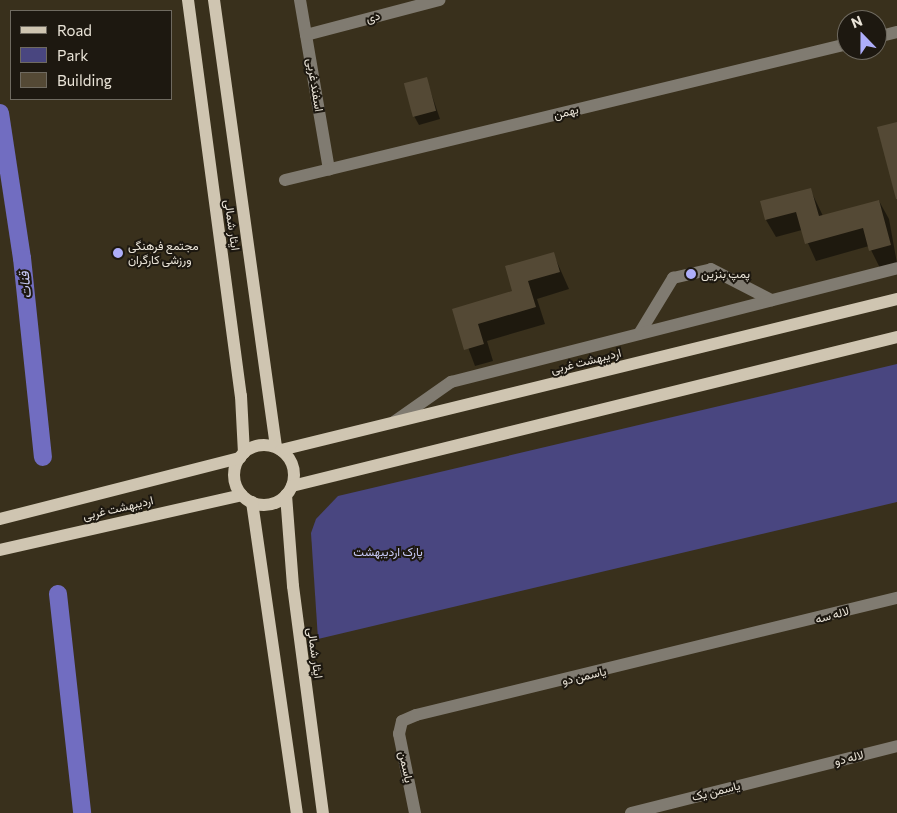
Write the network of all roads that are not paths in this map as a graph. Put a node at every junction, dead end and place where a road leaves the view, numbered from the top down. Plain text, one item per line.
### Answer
1 (188, 0) edge
2 (214, 0) edge
3 (300, 0) edge
4 (439, 0) edge
5 (306, 35) junction
6 (837, 46) edge
7 (329, 170) junction
8 (285, 180) dead end
9 (897, 268) edge
10 (897, 299) edge
11 (771, 300) junction
12 (639, 334) junction
13 (897, 337) edge
14 (394, 422) junction
15 (278, 449) junction
16 (242, 455) junction
17 (289, 491) junction
18 (247, 498) junction
19 (0, 519) edge
20 (0, 550) edge
21 (897, 598) edge
22 (767, 633) joint
23 (402, 722) joint
24 (897, 746) edge
25 (801, 770) joint
26 (297, 813) edge
27 (323, 813) edge
28 (415, 813) edge
29 (631, 813) edge

1 - 16 main road, ایثار شمالی
2 - 15 main road, ایثار شمالی
3 - 5 street, اسفند غربی
4 - 5 street, دی
5 - 7 street, اسفند غربی
6 - 7 street, بهمن
7 - 8 street, بهمن
9 - 11 street
10 - 14 main road, اردیبهشت غربی
11 - 12 street
11 - 12 street
12 - 14 street
13 - 17 main road
14 - 15 main road, اردیبهشت غربی
15 - 16 main road
15 - 17 main road
16 - 18 main road
16 - 19 main road, اردیبهشت غربی
17 - 18 main road
17 - 27 main road, ایثار شمالی
18 - 20 main road, اردیبهشت غربی
18 - 26 main road
21 - 22 street, لاله سه
22 - 23 street, یاسمن دو
23 - 28 street, یاسمن
24 - 25 street, لاله دو
25 - 29 street, یاسمن یک

